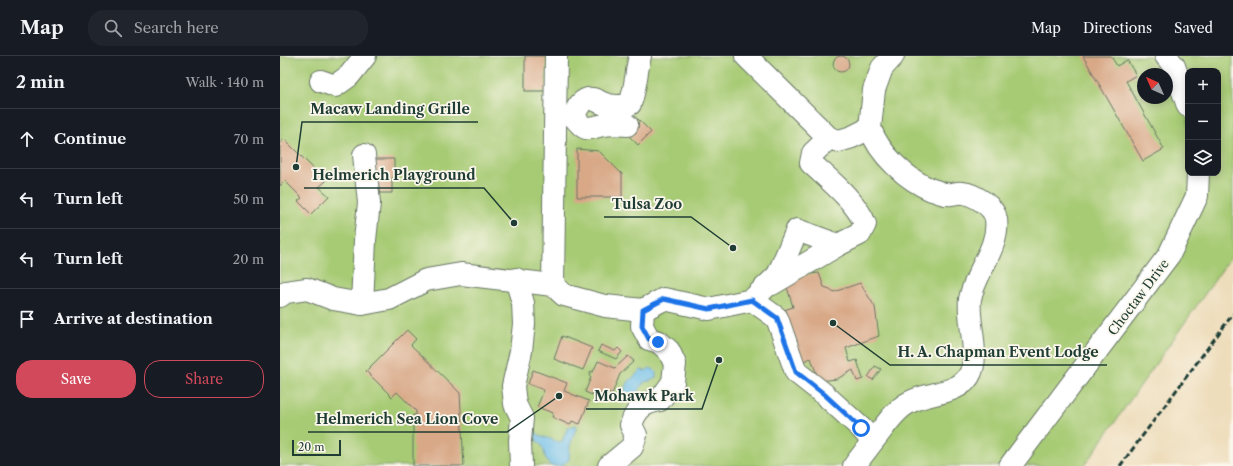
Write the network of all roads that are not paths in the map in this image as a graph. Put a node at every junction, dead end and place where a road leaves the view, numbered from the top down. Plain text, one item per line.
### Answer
1 (365, 56) edge
2 (556, 56) edge
3 (640, 56) edge
4 (746, 56) edge
5 (893, 56) edge
6 (1166, 56) edge
7 (321, 81) dead end
8 (1187, 104) edge
9 (627, 125) dead end
10 (870, 128) junction
11 (829, 138) junction
12 (364, 155) dead end
13 (1198, 176) edge
14 (838, 245) junction
15 (516, 279) junction
16 (553, 285) junction
17 (757, 295) junction
18 (280, 296) edge
19 (362, 304) junction
20 (643, 310) junction
21 (873, 441) junction
22 (521, 466) edge
23 (609, 466) edge
24 (854, 466) edge
25 (1010, 466) edge

1 - 7 street
2 - 16 street
3 - 9 street
4 - 11 street
5 - 10 street
6 - 8 street
10 - 11 street
10 - 21 street
11 - 14 street
12 - 19 street
13 - 25 street, Choctaw Drive
14 - 17 street
14 - 17 street
15 - 16 street
15 - 19 street
15 - 22 street
16 - 20 street
17 - 20 street
17 - 21 street
18 - 19 street
20 - 23 street
21 - 24 street

